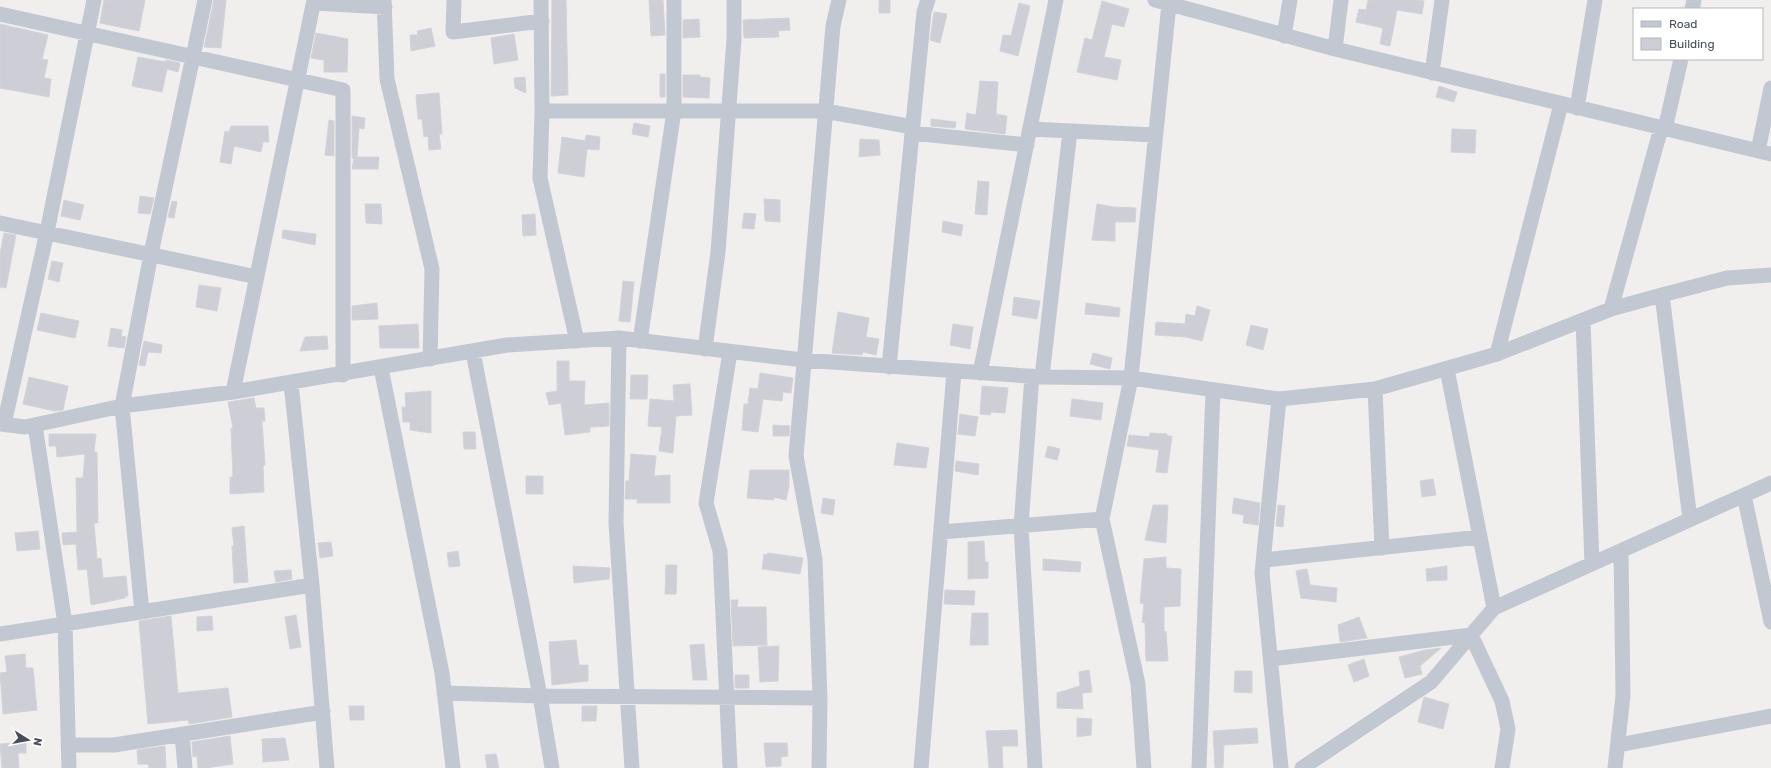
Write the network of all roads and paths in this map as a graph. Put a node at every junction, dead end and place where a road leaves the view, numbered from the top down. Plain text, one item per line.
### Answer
1 (94, 0) edge
2 (205, 0) edge
3 (454, 0) edge
4 (542, 0) edge
5 (674, 0) edge
6 (734, 0) edge
7 (839, 0) edge
8 (928, 0) edge
9 (1056, 0) edge
10 (1290, 0) edge
11 (1341, 0) edge
12 (1442, 0) edge
13 (1595, 0) edge
14 (1159, 1) edge
15 (314, 2) edge
16 (384, 3) edge
17 (1198, 6) edge
18 (0, 14) edge
19 (542, 21) junction
20 (87, 33) junction
21 (1284, 36) junction
22 (1335, 50) junction
23 (193, 56) junction
24 (1681, 60) edge
25 (1432, 73) junction
26 (298, 80) junction
27 (1771, 88) edge
28 (1561, 104) junction
29 (1577, 108) junction
30 (542, 111) junction
31 (674, 111) junction
32 (729, 111) junction
33 (825, 111) junction
34 (1663, 128) junction
35 (1030, 129) junction
36 (912, 130) junction
37 (1070, 131) junction
38 (1155, 136) junction
39 (1026, 145) junction
40 (1765, 153) edge
41 (0, 223) edge
42 (47, 232) junction
43 (151, 254) junction
44 (1771, 271) edge
45 (257, 277) junction
46 (1662, 295) junction
47 (1611, 309) junction
48 (1583, 320) junction
49 (619, 338) junction
50 (578, 341) junction
51 (640, 341) junction
52 (705, 349) junction
53 (473, 352) junction
54 (730, 352) junction
55 (1497, 354) junction
56 (430, 359) junction
57 (803, 360) junction
58 (889, 367) junction
59 (381, 368) junction
60 (1446, 369) junction
61 (954, 372) junction
62 (980, 374) junction
63 (343, 375) junction
64 (1037, 377) junction
65 (1131, 378) junction
66 (291, 383) junction
67 (1376, 388) junction
68 (1213, 390) junction
69 (233, 392) junction
70 (1279, 399) junction
71 (122, 406) junction
72 (2, 424) edge
73 (35, 425) junction
74 (1771, 483) edge
75 (1744, 495) junction
76 (1102, 519) junction
77 (1690, 519) junction
78 (1020, 526) junction
79 (941, 532) junction
80 (1480, 537) junction
81 (1382, 548) junction
82 (1621, 551) junction
83 (1264, 560) junction
84 (1592, 564) junction
85 (312, 585) junction
86 (1494, 608) junction
87 (142, 612) junction
88 (1771, 622) edge
89 (66, 624) junction
90 (0, 634) edge
91 (1472, 634) junction
92 (1271, 659) junction
93 (444, 693) junction
94 (540, 696) junction
95 (627, 696) junction
96 (726, 697) junction
97 (820, 698) junction
98 (322, 712) junction
99 (1771, 716) edge
100 (182, 734) junction
101 (68, 745) junction
102 (1618, 746) junction
103 (69, 768) edge
104 (185, 768) edge
105 (327, 768) edge
106 (453, 768) edge
107 (552, 768) edge
108 (632, 768) edge
109 (730, 768) edge
110 (819, 768) edge
111 (921, 768) edge
112 (1035, 768) edge
113 (1144, 768) edge
114 (1200, 768) edge
115 (1282, 768) edge
116 (1302, 768) edge
117 (1502, 768) edge
118 (1615, 768) edge

1 - 20 street
2 - 23 street
3 - 19 street
4 - 19 street
5 - 31 street
6 - 32 street
7 - 33 street
8 - 36 street
9 - 35 street
10 - 21 street
11 - 22 street
12 - 25 street
13 - 29 street
14 - 17 street
14 - 38 street
15 - 16 street
15 - 26 street
16 - 56 street
17 - 21 street
18 - 20 street
19 - 30 street
20 - 23 street
20 - 42 street
21 - 22 street
22 - 25 street
23 - 26 street
23 - 43 street
24 - 34 street
25 - 28 street
26 - 45 street
26 - 63 street
27 - 40 street
28 - 29 street
28 - 55 street
29 - 34 street
30 - 31 street
30 - 50 street
31 - 32 street
31 - 51 street
32 - 33 street
32 - 52 street
33 - 36 street
33 - 57 street
34 - 40 street
34 - 47 street
35 - 37 street
35 - 39 street
36 - 39 street
36 - 58 street
37 - 38 street
37 - 64 street
38 - 65 street
39 - 62 street
41 - 42 street
42 - 43 street
42 - 72 street
43 - 45 street
43 - 71 street
44 - 46 street
45 - 69 street
46 - 47 street
46 - 77 street
47 - 48 street
48 - 55 street
48 - 84 street
49 - 50 street
49 - 51 street
49 - 95 street
50 - 53 street
51 - 52 street
52 - 54 street
53 - 56 street
53 - 94 street
54 - 57 street
54 - 96 street
55 - 60 street
56 - 59 street
57 - 58 street
57 - 97 street
58 - 61 street
59 - 63 street
59 - 93 street
60 - 67 street
60 - 80 street
61 - 62 street
61 - 79 street
62 - 64 street
63 - 66 street
64 - 65 street
64 - 78 street
65 - 68 street
65 - 76 street
66 - 69 street
66 - 85 street
67 - 70 street
67 - 81 street
68 - 70 street
68 - 114 street
69 - 71 street
70 - 83 street
71 - 73 street
71 - 87 street
72 - 73 street
73 - 89 street
74 - 75 street
75 - 77 street
75 - 88 street
76 - 78 street
76 - 113 street
77 - 82 street
78 - 79 street
78 - 112 street
79 - 111 street
80 - 81 street
80 - 86 street
81 - 83 street
82 - 84 street
82 - 102 street
83 - 92 street
84 - 86 street
85 - 87 street
85 - 98 street
86 - 91 street
87 - 89 street
89 - 90 street
89 - 101 street
91 - 92 street
91 - 116 street
91 - 117 street
92 - 115 street
93 - 94 street
93 - 106 street
94 - 95 street
94 - 107 street
95 - 96 street
95 - 108 street
96 - 97 street
96 - 109 street
97 - 110 street
98 - 100 street
98 - 105 street
99 - 102 street
100 - 101 street
100 - 104 street
101 - 103 street
102 - 118 street

